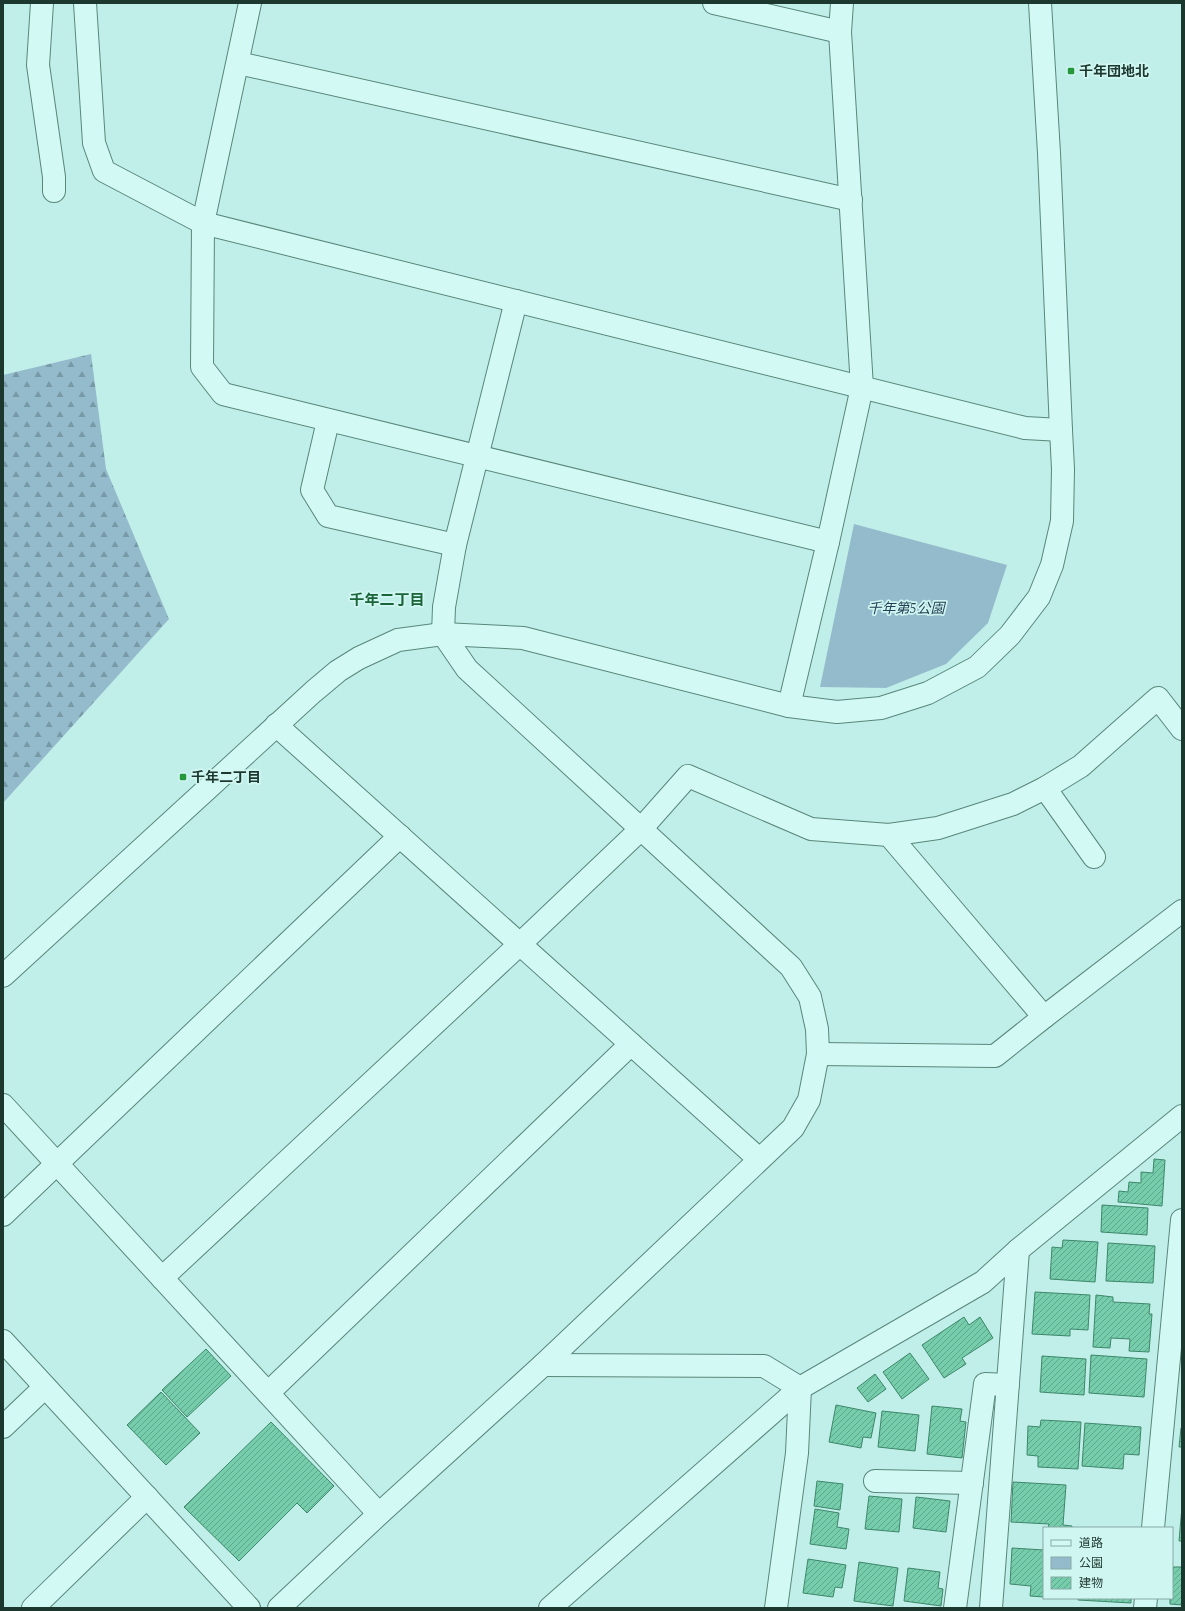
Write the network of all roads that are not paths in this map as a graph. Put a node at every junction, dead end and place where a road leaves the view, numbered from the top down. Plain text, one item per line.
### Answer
1 (42, 3) edge
2 (85, 3) edge
3 (250, 3) edge
4 (714, 3) edge
5 (842, 3) edge
6 (1040, 3) edge
7 (840, 32) junction
8 (238, 63) junction
9 (54, 191) dead end
10 (851, 200) junction
11 (203, 223) junction
12 (516, 301) junction
13 (862, 387) junction
14 (328, 421) junction
15 (1061, 430) junction
16 (477, 457) junction
17 (828, 542) junction
18 (455, 545) junction
19 (443, 634) junction
20 (789, 706) junction
21 (276, 725) junction
22 (1182, 730) edge
23 (1045, 788) junction
24 (641, 829) junction
25 (889, 835) junction
26 (400, 836) junction
27 (1094, 857) dead end
28 (1182, 911) edge
29 (520, 944) junction
30 (3, 976) edge
31 (1044, 1017) junction
32 (631, 1044) junction
33 (818, 1054) junction
34 (3, 1105) edge
35 (1180, 1123) edge
36 (759, 1159) junction
37 (57, 1165) junction
38 (3, 1215) edge
39 (1182, 1220) edge
40 (1018, 1250) junction
41 (162, 1278) junction
42 (3, 1341) edge
43 (543, 1365) junction
44 (1008, 1385) junction
45 (45, 1387) junction
46 (800, 1388) junction
47 (268, 1393) junction
48 (3, 1427) edge
49 (875, 1481) dead end
50 (972, 1483) junction
51 (147, 1497) junction
52 (379, 1514) junction
53 (1153, 1527) edge
54 (33, 1608) edge
55 (249, 1608) edge
56 (279, 1608) edge
57 (550, 1608) edge
58 (776, 1608) edge
59 (955, 1608) edge
60 (991, 1608) edge

1 - 9 street
2 - 11 street
3 - 8 street
4 - 7 street
5 - 7 street
6 - 15 street
7 - 10 street
8 - 10 street
8 - 11 street
10 - 13 street
11 - 12 street
11 - 14 street
12 - 13 street
12 - 16 street
13 - 15 street
13 - 17 street
14 - 16 street
14 - 18 street
15 - 20 street
16 - 17 street
16 - 18 street
17 - 20 street
18 - 19 street
19 - 20 street
19 - 21 street
19 - 24 street
21 - 26 street
21 - 30 street
22 - 23 street
23 - 25 street
23 - 27 street
24 - 25 street
24 - 29 street
24 - 33 street
25 - 31 street
26 - 29 street
26 - 37 street
28 - 31 street
29 - 32 street
29 - 41 street
31 - 33 street
32 - 36 street
32 - 47 street
33 - 36 street
34 - 37 street
35 - 40 street
36 - 43 street
37 - 38 street
37 - 41 street
39 - 53 street
40 - 44 street
40 - 46 street
41 - 47 street
42 - 45 street
43 - 46 street
43 - 52 street
44 - 50 street
44 - 60 street
45 - 48 street
45 - 51 street
46 - 57 street
46 - 58 street
47 - 52 street
49 - 50 street
50 - 59 street
51 - 54 street
51 - 55 street
52 - 56 street

